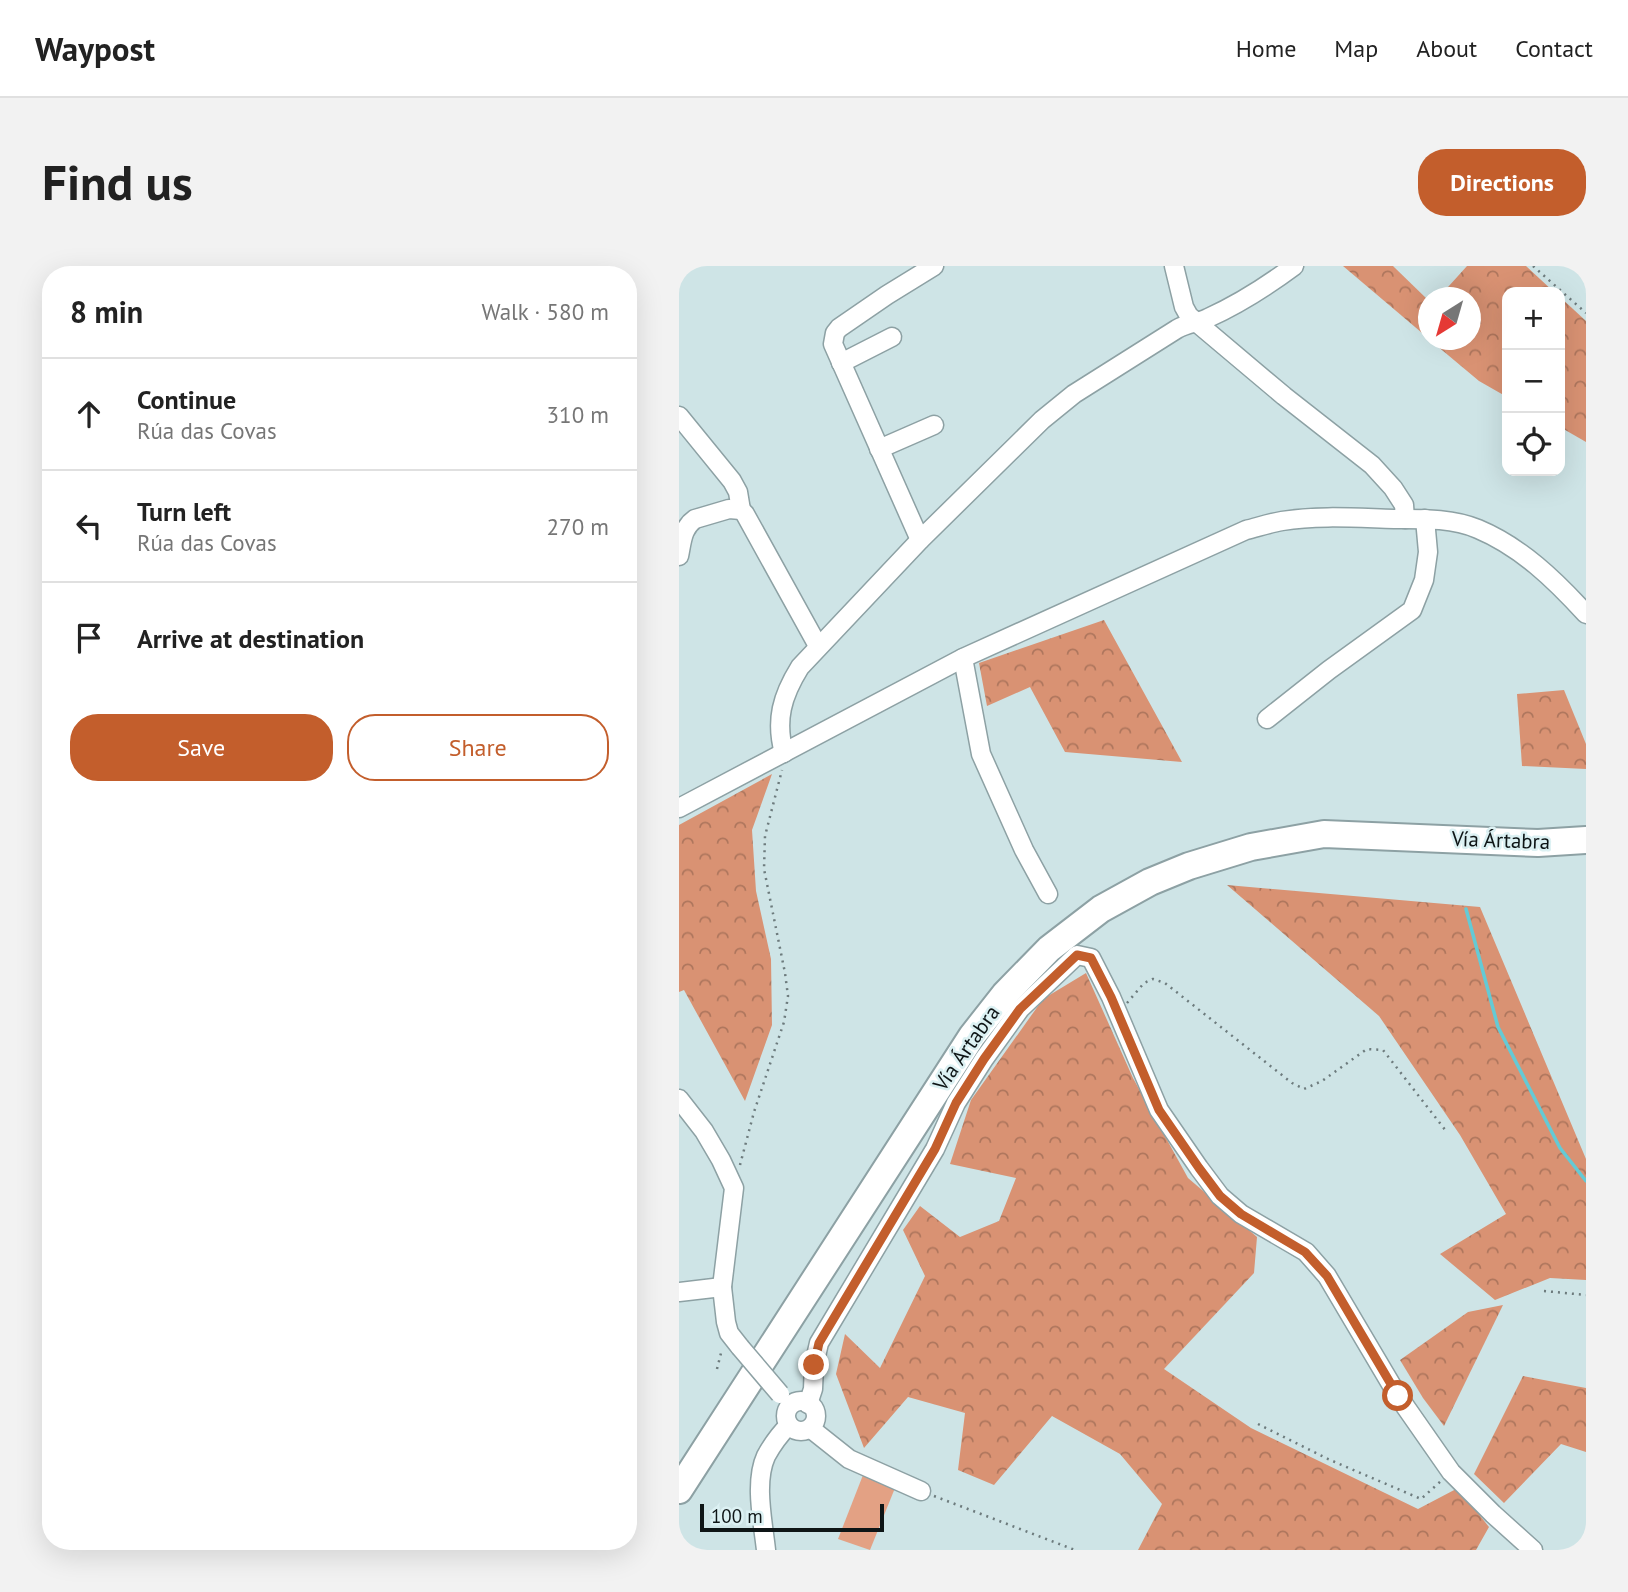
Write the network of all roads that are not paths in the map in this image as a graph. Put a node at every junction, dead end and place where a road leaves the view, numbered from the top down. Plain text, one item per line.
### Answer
1 (934, 266) edge
2 (1174, 266) edge
3 (1294, 266) edge
4 (1194, 321) junction
5 (892, 337) dead end
6 (841, 363) junction
7 (679, 416) edge
8 (934, 425) dead end
9 (879, 449) junction
10 (741, 510) junction
11 (1405, 519) junction
12 (1425, 519) junction
13 (920, 540) junction
14 (679, 556) edge
15 (1586, 614) edge
16 (818, 646) junction
17 (963, 659) junction
18 (1267, 719) dead end
19 (784, 753) junction
20 (679, 808) edge
21 (1586, 841) edge
22 (1048, 894) dead end
23 (679, 1098) edge
24 (722, 1287) junction
25 (679, 1292) edge
26 (808, 1404) junction
27 (786, 1408) junction
28 (810, 1428) junction
29 (688, 1471) edge
30 (679, 1490) edge
31 (921, 1491) road end
32 (679, 1509) edge
33 (766, 1550) edge
34 (1533, 1550) edge

1 - 6 street
2 - 4 street
3 - 4 street
4 - 11 street
4 - 13 street
5 - 6 street
6 - 9 street
7 - 10 street
8 - 9 street
9 - 13 street
10 - 14 street
10 - 16 street
11 - 12 street
11 - 17 street
12 - 15 street
12 - 18 street
13 - 16 street
16 - 19 street
17 - 19 street
17 - 22 street
19 - 20 street
21 - 29 highway, Vía Ártabra
23 - 24 street
24 - 25 street
24 - 27 street, bridge
26 - 27 street
26 - 28 street
26 - 34 street
27 - 28 street
27 - 33 street
28 - 31 street
29 - 30 highway, Vía Ártabra
29 - 32 highway

